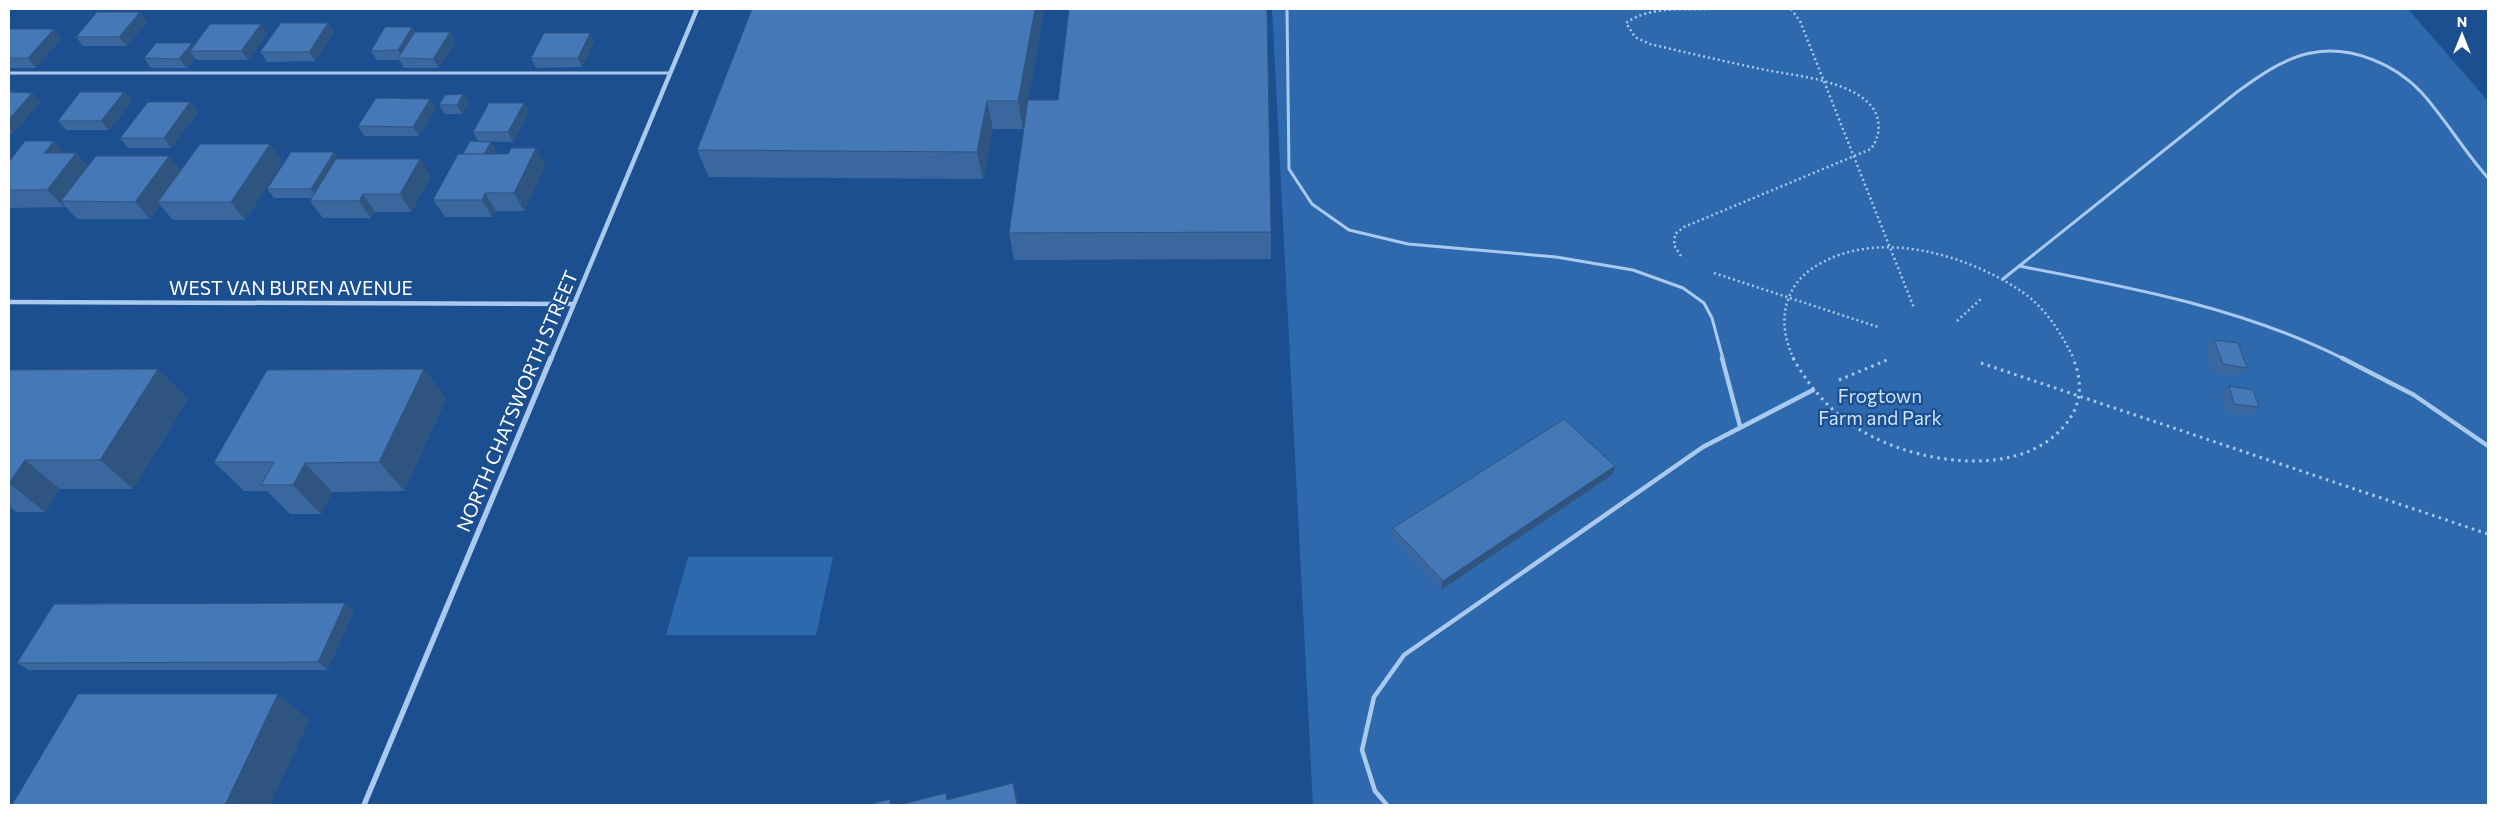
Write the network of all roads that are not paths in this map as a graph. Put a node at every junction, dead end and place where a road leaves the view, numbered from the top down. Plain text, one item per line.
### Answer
1 (697, 9) edge
2 (1287, 9) edge
3 (9, 73) edge
4 (670, 73) junction
5 (2488, 178) edge
6 (2019, 266) junction
7 (2003, 279) road end
8 (9, 302) edge
9 (572, 304) junction
10 (1813, 390) road end
11 (1740, 426) junction
12 (2488, 446) edge
13 (364, 805) edge
14 (1387, 805) edge

1 - 4 street, NORTH CHATSWORTH STREET
2 - 11 lane
3 - 4 lane
4 - 9 street, NORTH CHATSWORTH STREET
5 - 6 lane
6 - 7 lane
6 - 12 lane
8 - 9 street, WEST VAN BUREN AVENUE
9 - 13 street, NORTH CHATSWORTH STREET
10 - 11 lane
11 - 14 lane

